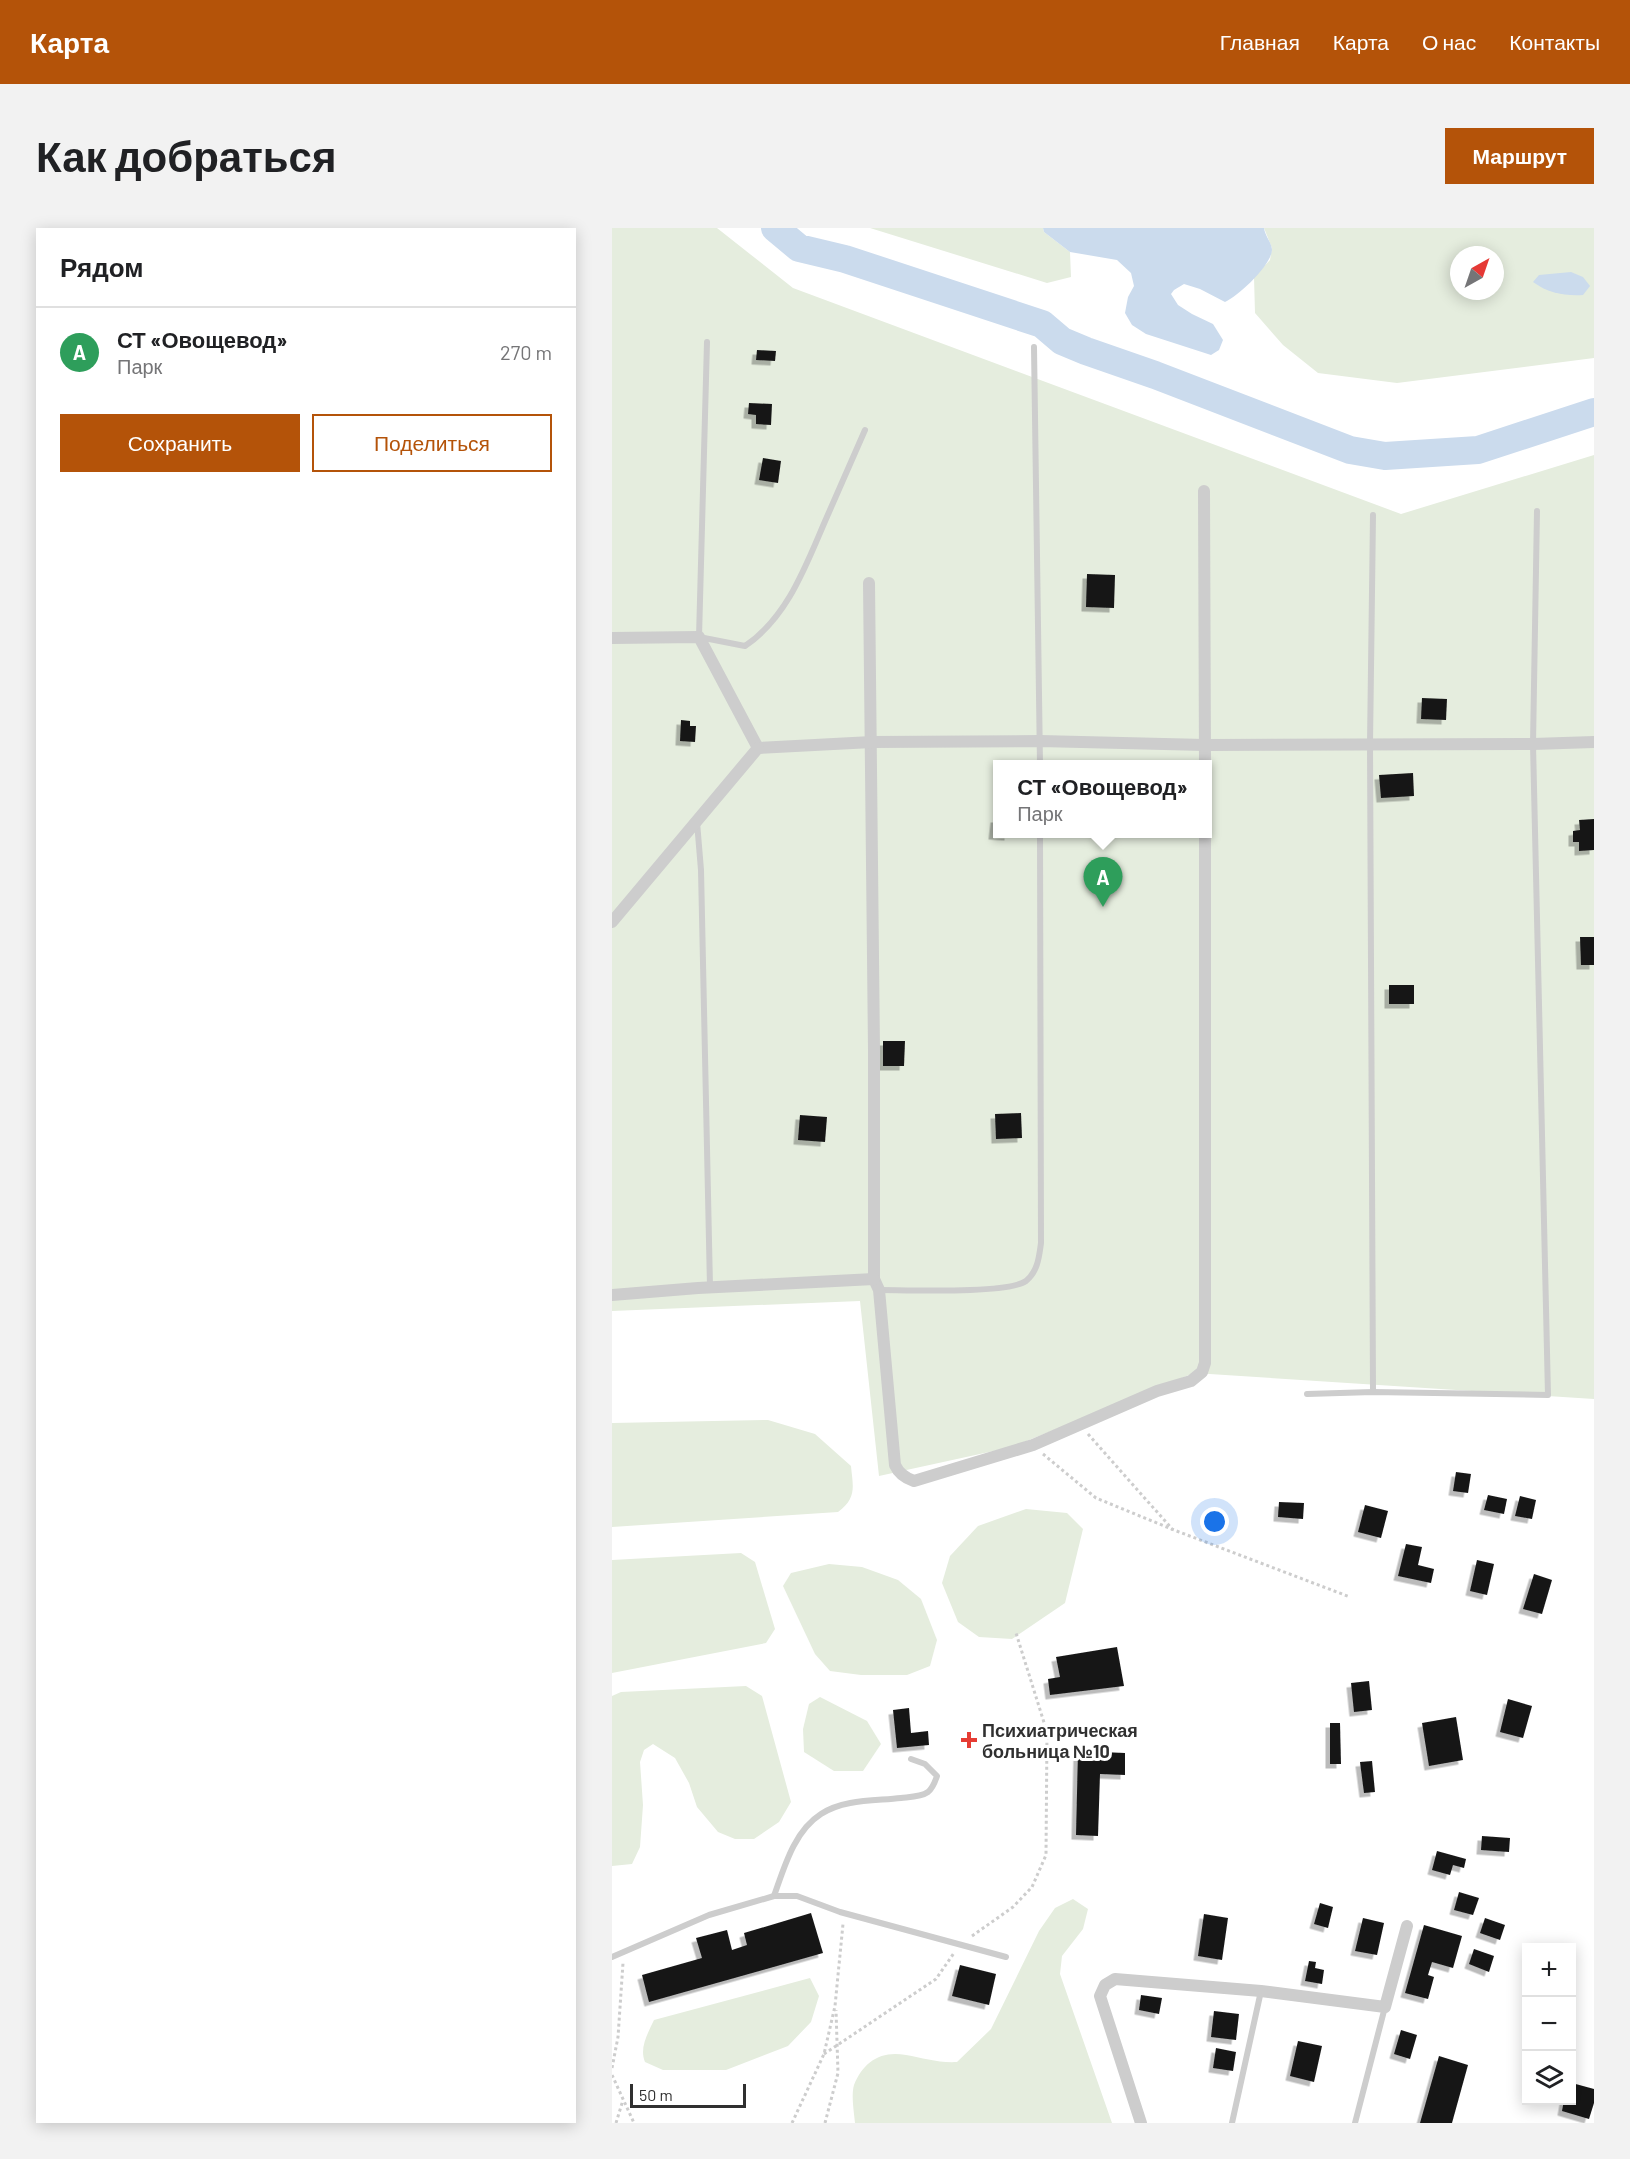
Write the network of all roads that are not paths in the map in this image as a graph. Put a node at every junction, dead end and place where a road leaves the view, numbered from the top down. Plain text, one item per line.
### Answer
1 (707, 342) dead end
2 (1034, 347) dead end
3 (865, 430) dead end
4 (1204, 491) dead end
5 (1537, 511) dead end
6 (1373, 515) dead end
7 (869, 583) dead end
8 (612, 638) edge
9 (699, 638) junction
10 (1040, 741) junction
11 (872, 742) junction
12 (1594, 742) edge
13 (1370, 744) junction
14 (1533, 744) junction
15 (1205, 745) junction
16 (758, 748) junction
17 (1040, 760) edge
18 (1205, 760) edge
19 (697, 821) junction
20 (1040, 838) edge
21 (1205, 838) edge
22 (612, 922) edge
23 (876, 1285) junction
24 (710, 1287) junction
25 (612, 1295) edge
26 (1373, 1392) junction
27 (1307, 1394) dead end
28 (911, 1760) dead end
29 (774, 1896) junction
30 (1407, 1926) dead end
31 (1006, 1957) dead end
32 (612, 1958) edge
33 (1260, 1991) junction
34 (1385, 2007) junction
35 (1141, 2123) edge
36 (1232, 2123) edge
37 (1354, 2123) edge

1 - 9 lane
2 - 10 lane
3 - 9 lane
4 - 15 street
5 - 14 lane
6 - 13 lane
7 - 11 street
8 - 9 street
9 - 16 street
10 - 11 street
10 - 15 street
10 - 17 lane
11 - 16 street
11 - 23 street
12 - 14 street
13 - 14 street
13 - 15 street
13 - 26 lane
14 - 26 lane
15 - 18 street
16 - 19 street
19 - 22 street
19 - 24 lane
20 - 23 lane
21 - 23 street
23 - 24 street
24 - 25 street
26 - 27 lane
28 - 29 lane
29 - 31 lane
29 - 32 lane
30 - 34 street
33 - 34 street
33 - 35 street
33 - 36 lane
34 - 37 lane

